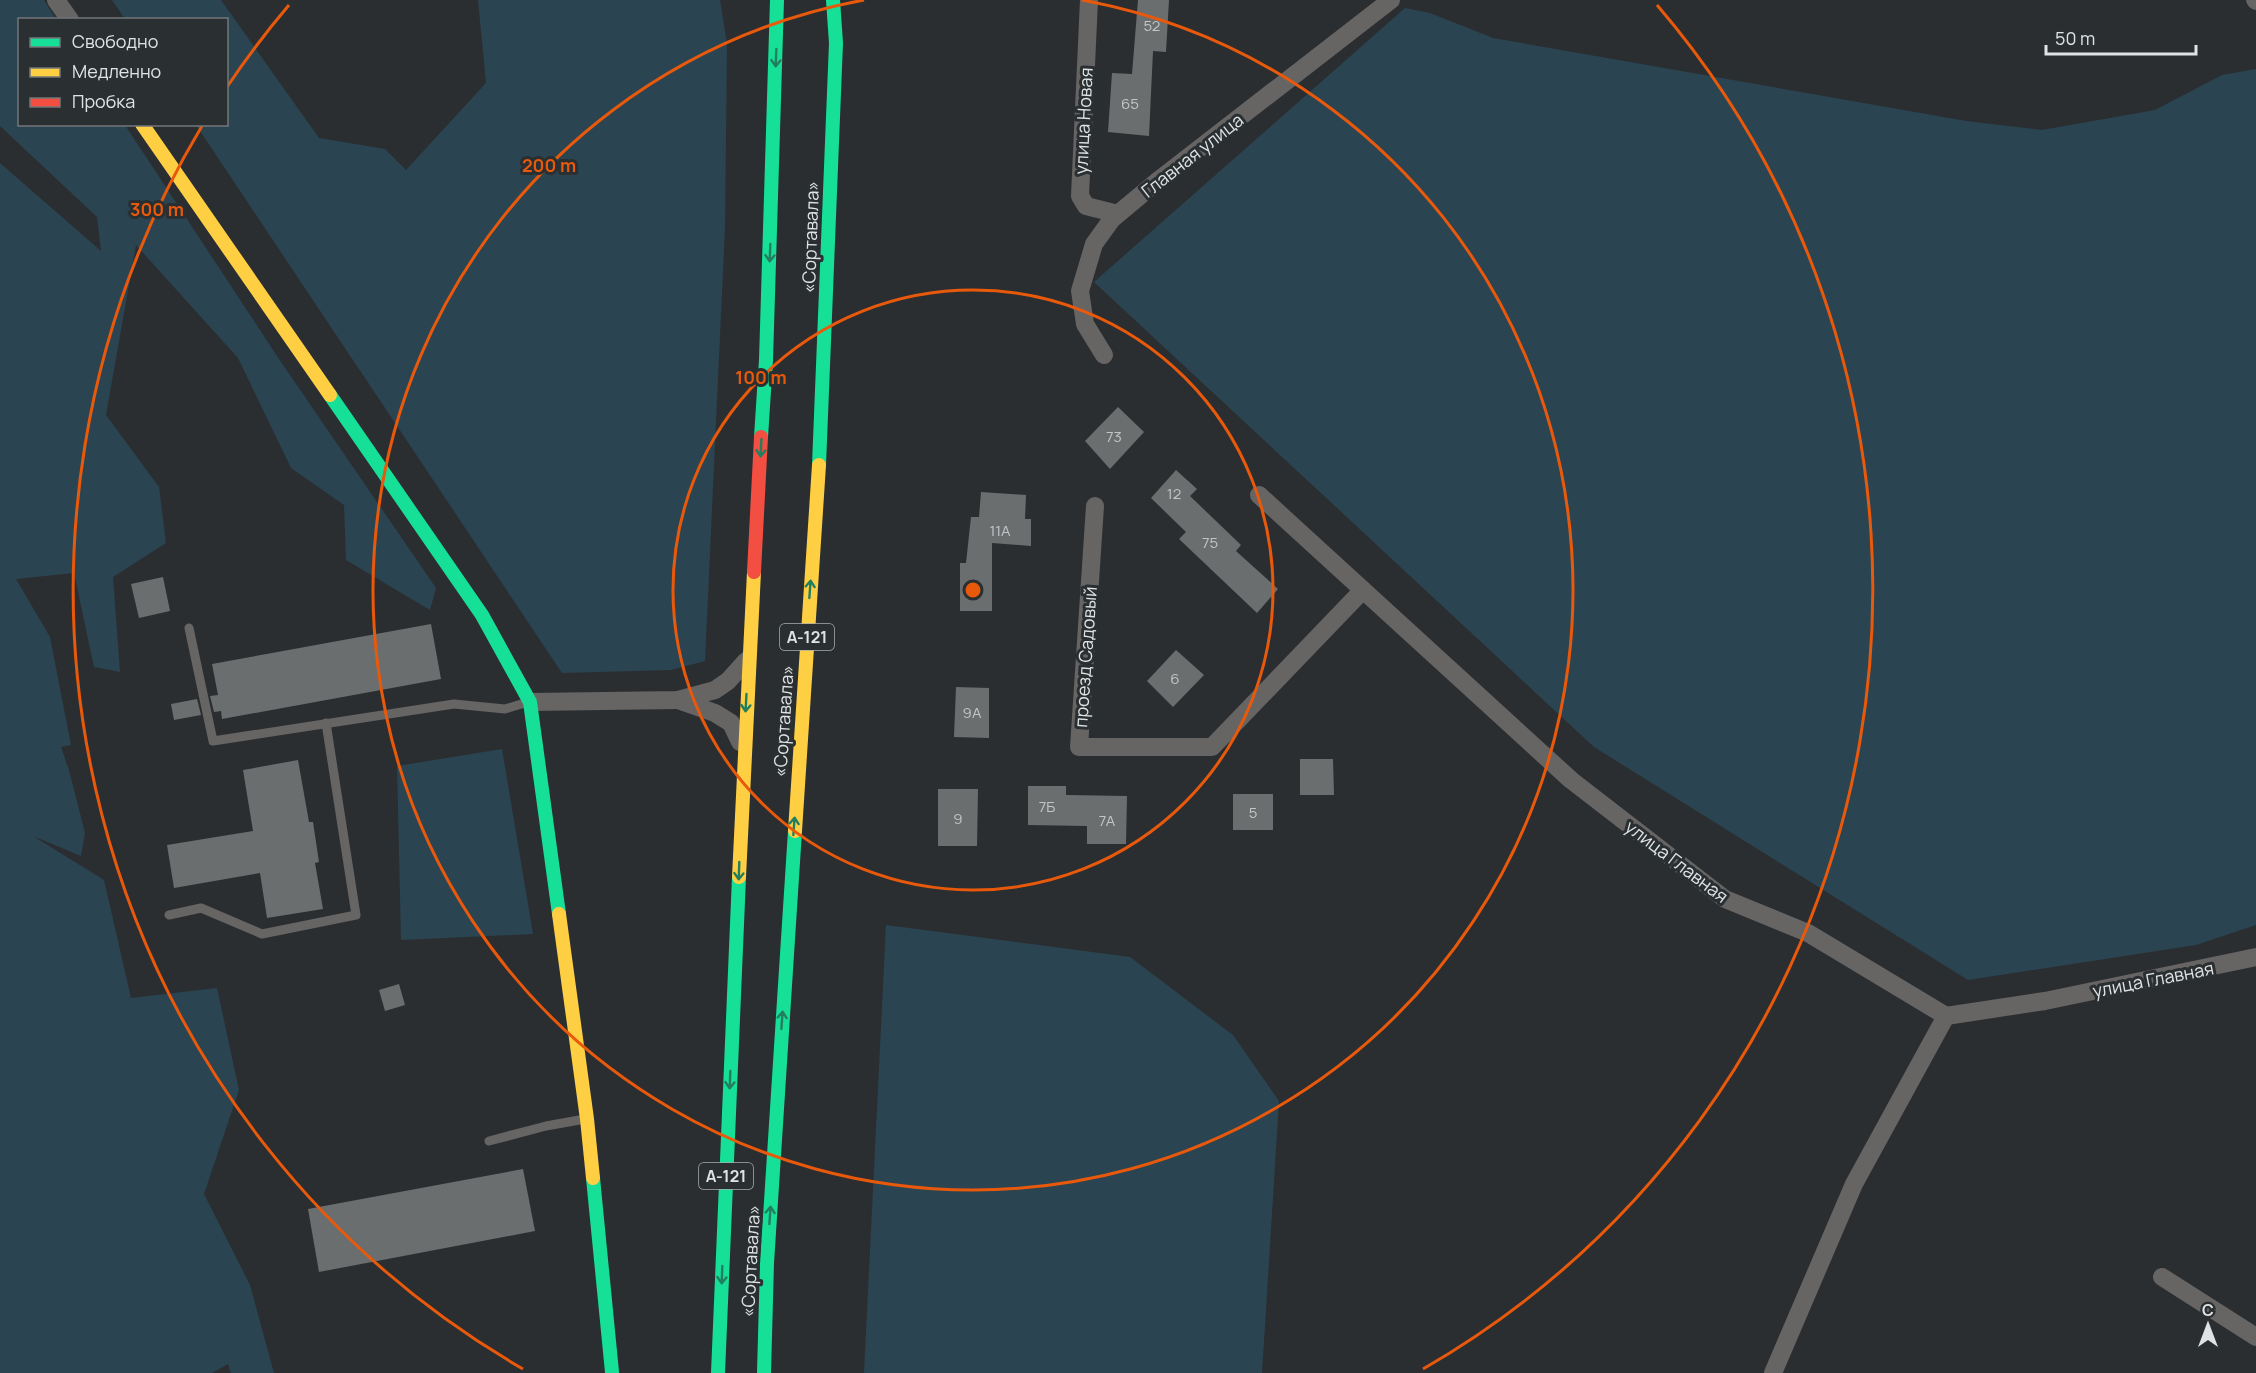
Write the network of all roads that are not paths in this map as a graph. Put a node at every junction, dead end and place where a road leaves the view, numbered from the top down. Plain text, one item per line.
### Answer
1 (56, 0) edge
2 (777, 0) edge
3 (834, 0) edge
4 (1089, 0) edge
5 (1391, 0) edge
6 (69, 18) edge
7 (143, 126) edge
8 (1118, 214) junction
9 (1104, 355) dead end
10 (1259, 495) dead end
11 (1095, 506) dead end
12 (1363, 590) junction
13 (189, 628) dead end
14 (749, 657) junction
15 (678, 700) junction
16 (530, 702) junction
17 (326, 723) junction
18 (744, 750) junction
19 (169, 915) dead end
20 (2256, 957) edge
21 (1946, 1016) junction
22 (587, 1119) junction
23 (489, 1142) dead end
24 (2162, 1277) dead end
25 (2256, 1337) edge
26 (610, 1373) edge
27 (718, 1373) edge
28 (764, 1373) edge
29 (1773, 1373) edge

1 - 6 street
2 -> 14 main road, «Сортавала» / А-121
28 -> 3 main road, «Сортавала» / А-121
4 - 8 street, улица Новая
5 - 8 street, Главная улица
7 - 16 main road
8 - 9 street, Главная улица
10 - 12 street, улица Главная
11 - 12 street, проезд Садовый
12 - 21 street, улица Главная
13 - 17 lane
14 - 15 street
14 -> 18 main road, «Сортавала» / А-121
15 - 16 street
15 - 18 street
16 - 17 lane
16 - 22 main road
17 - 19 lane
18 -> 27 main road, «Сортавала» / А-121
20 - 21 street, улица Главная
21 - 29 street
22 - 23 lane
22 - 26 main road
24 - 25 street

